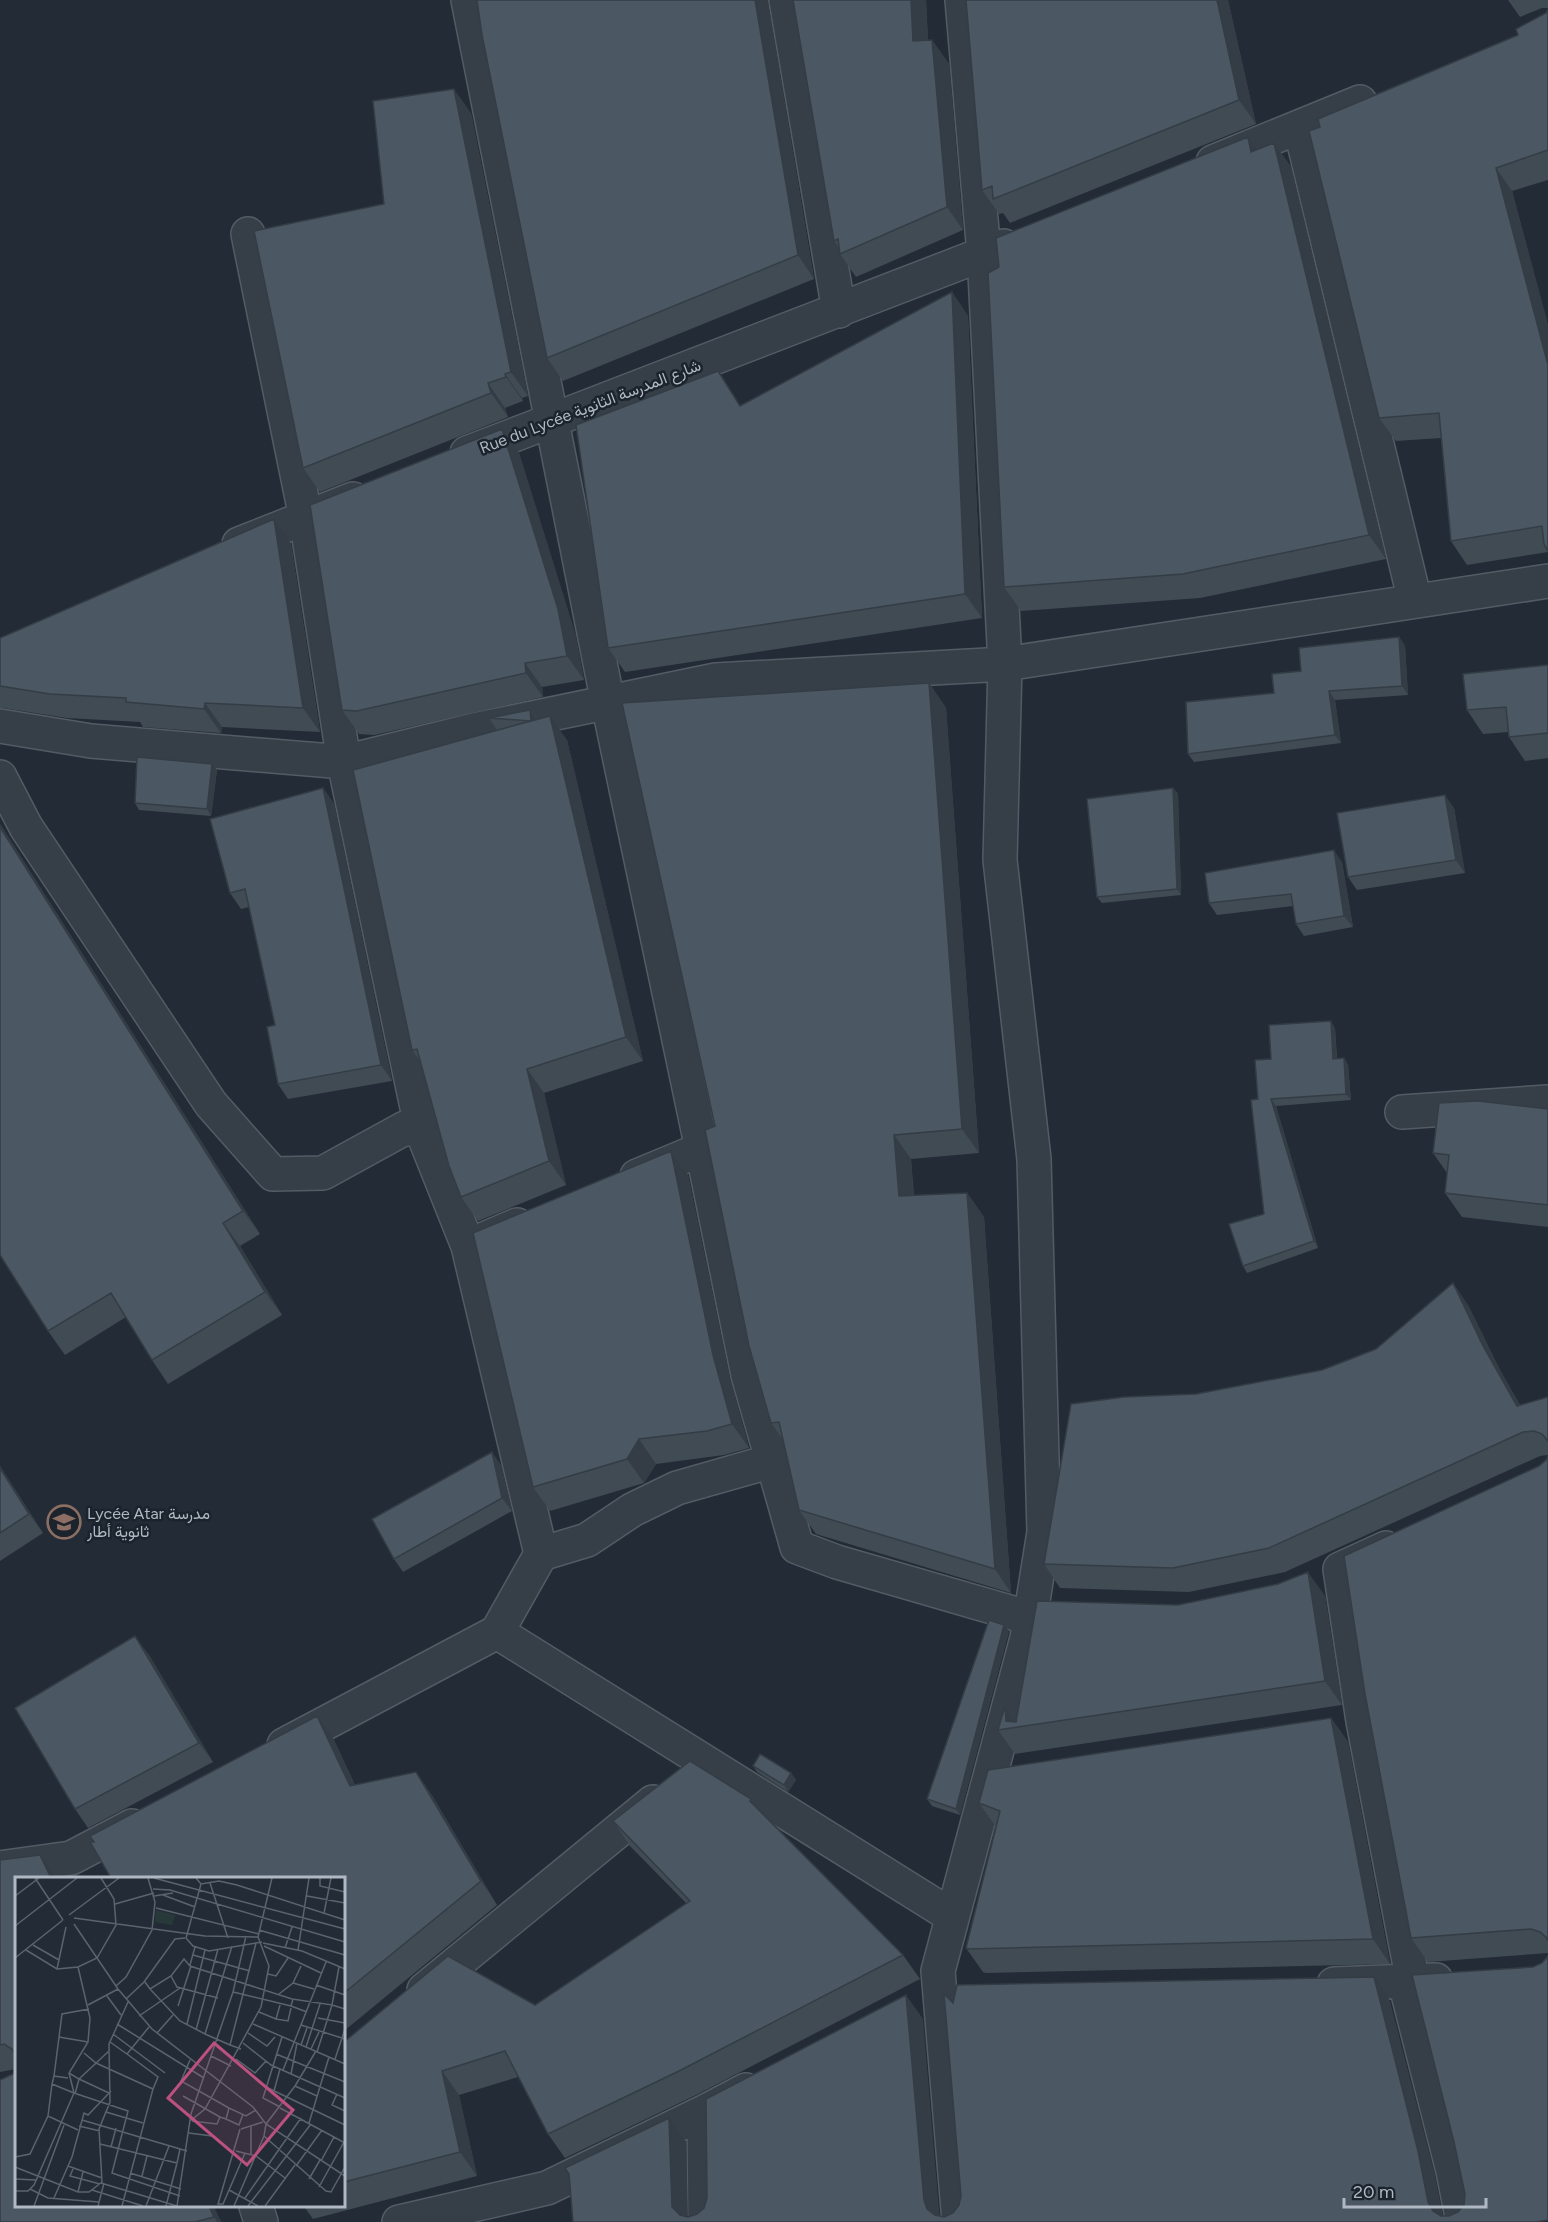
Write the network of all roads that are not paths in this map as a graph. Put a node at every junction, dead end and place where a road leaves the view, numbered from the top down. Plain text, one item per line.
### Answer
1 (468, 0) edge
2 (786, 0) edge
3 (962, 0) edge
4 (1386, 92) edge
5 (1300, 127) junction
6 (1180, 175) edge
7 (248, 234) dead end
8 (1028, 237) edge
9 (984, 254) junction
10 (839, 311) junction
11 (550, 420) junction
12 (440, 465) edge
13 (384, 487) edge
14 (306, 518) junction
15 (208, 557) edge
16 (1548, 581) edge
17 (1415, 602) junction
18 (1005, 664) junction
19 (608, 703) junction
20 (0, 726) edge
21 (345, 762) junction
22 (0, 777) edge
23 (1548, 1102) edge
24 (1402, 1112) dead end
25 (422, 1131) junction
26 (702, 1149) junction
27 (606, 1188) edge
28 (542, 1215) edge
29 (468, 1245) junction
30 (772, 1461) junction
31 (1413, 1535) edge
32 (541, 1554) junction
33 (1066, 1607) edge
34 (1031, 1612) junction
35 (497, 1632) junction
36 (1363, 1721) junction
37 (1328, 1726) edge
38 (258, 1759) edge
39 (704, 1761) junction
40 (1025, 1772) edge
41 (990, 1777) junction
42 (154, 1814) edge
43 (0, 1868) edge
44 (77, 1868) edge
45 (952, 1916) junction
46 (1470, 1978) edge
47 (939, 1980) junction
48 (1409, 1982) junction
49 (1299, 1985) edge
50 (973, 1987) edge
51 (909, 2006) edge
52 (399, 2010) edge
53 (776, 2075) edge
54 (704, 2112) junction
55 (257, 2207) edge
56 (451, 2216) edge
57 (261, 2222) edge
58 (399, 2222) edge
59 (705, 2222) edge
60 (959, 2222) edge
61 (1463, 2222) edge

1 - 11 street
2 - 10 street
3 - 9 street
4 - 5 street
5 - 6 street
5 - 17 street
7 - 14 street
8 - 9 street, Rue du Lycée شارع المدرسة الثانوية
9 - 10 street, Rue du Lycée شارع المدرسة الثانوية
9 - 18 street
10 - 11 street, Rue du Lycée شارع المدرسة الثانوية
11 - 12 street, Rue du Lycée شارع المدرسة الثانوية
11 - 19 street
13 - 14 street
14 - 15 street
14 - 21 street
16 - 17 street
17 - 18 street
18 - 19 street
18 - 34 street
19 - 21 street
19 - 26 street
20 - 21 street
21 - 25 street
22 - 25 street
23 - 24 street
25 - 29 street
26 - 27 street
26 - 30 street
28 - 29 street
29 - 32 street
30 - 32 street
30 - 34 street
31 - 36 street
32 - 35 street
33 - 34 street
34 - 41 street
35 - 38 street
35 - 39 street
36 - 37 street
36 - 48 street
39 - 45 street
39 - 52 street
40 - 41 street
41 - 45 street
42 - 44 street
43 - 44 street
45 - 47 street
46 - 48 street
47 - 50 street
47 - 51 street
47 - 60 street
48 - 49 street
48 - 61 street
53 - 54 street
54 - 56 street
54 - 59 street
55 - 57 street
56 - 58 street

